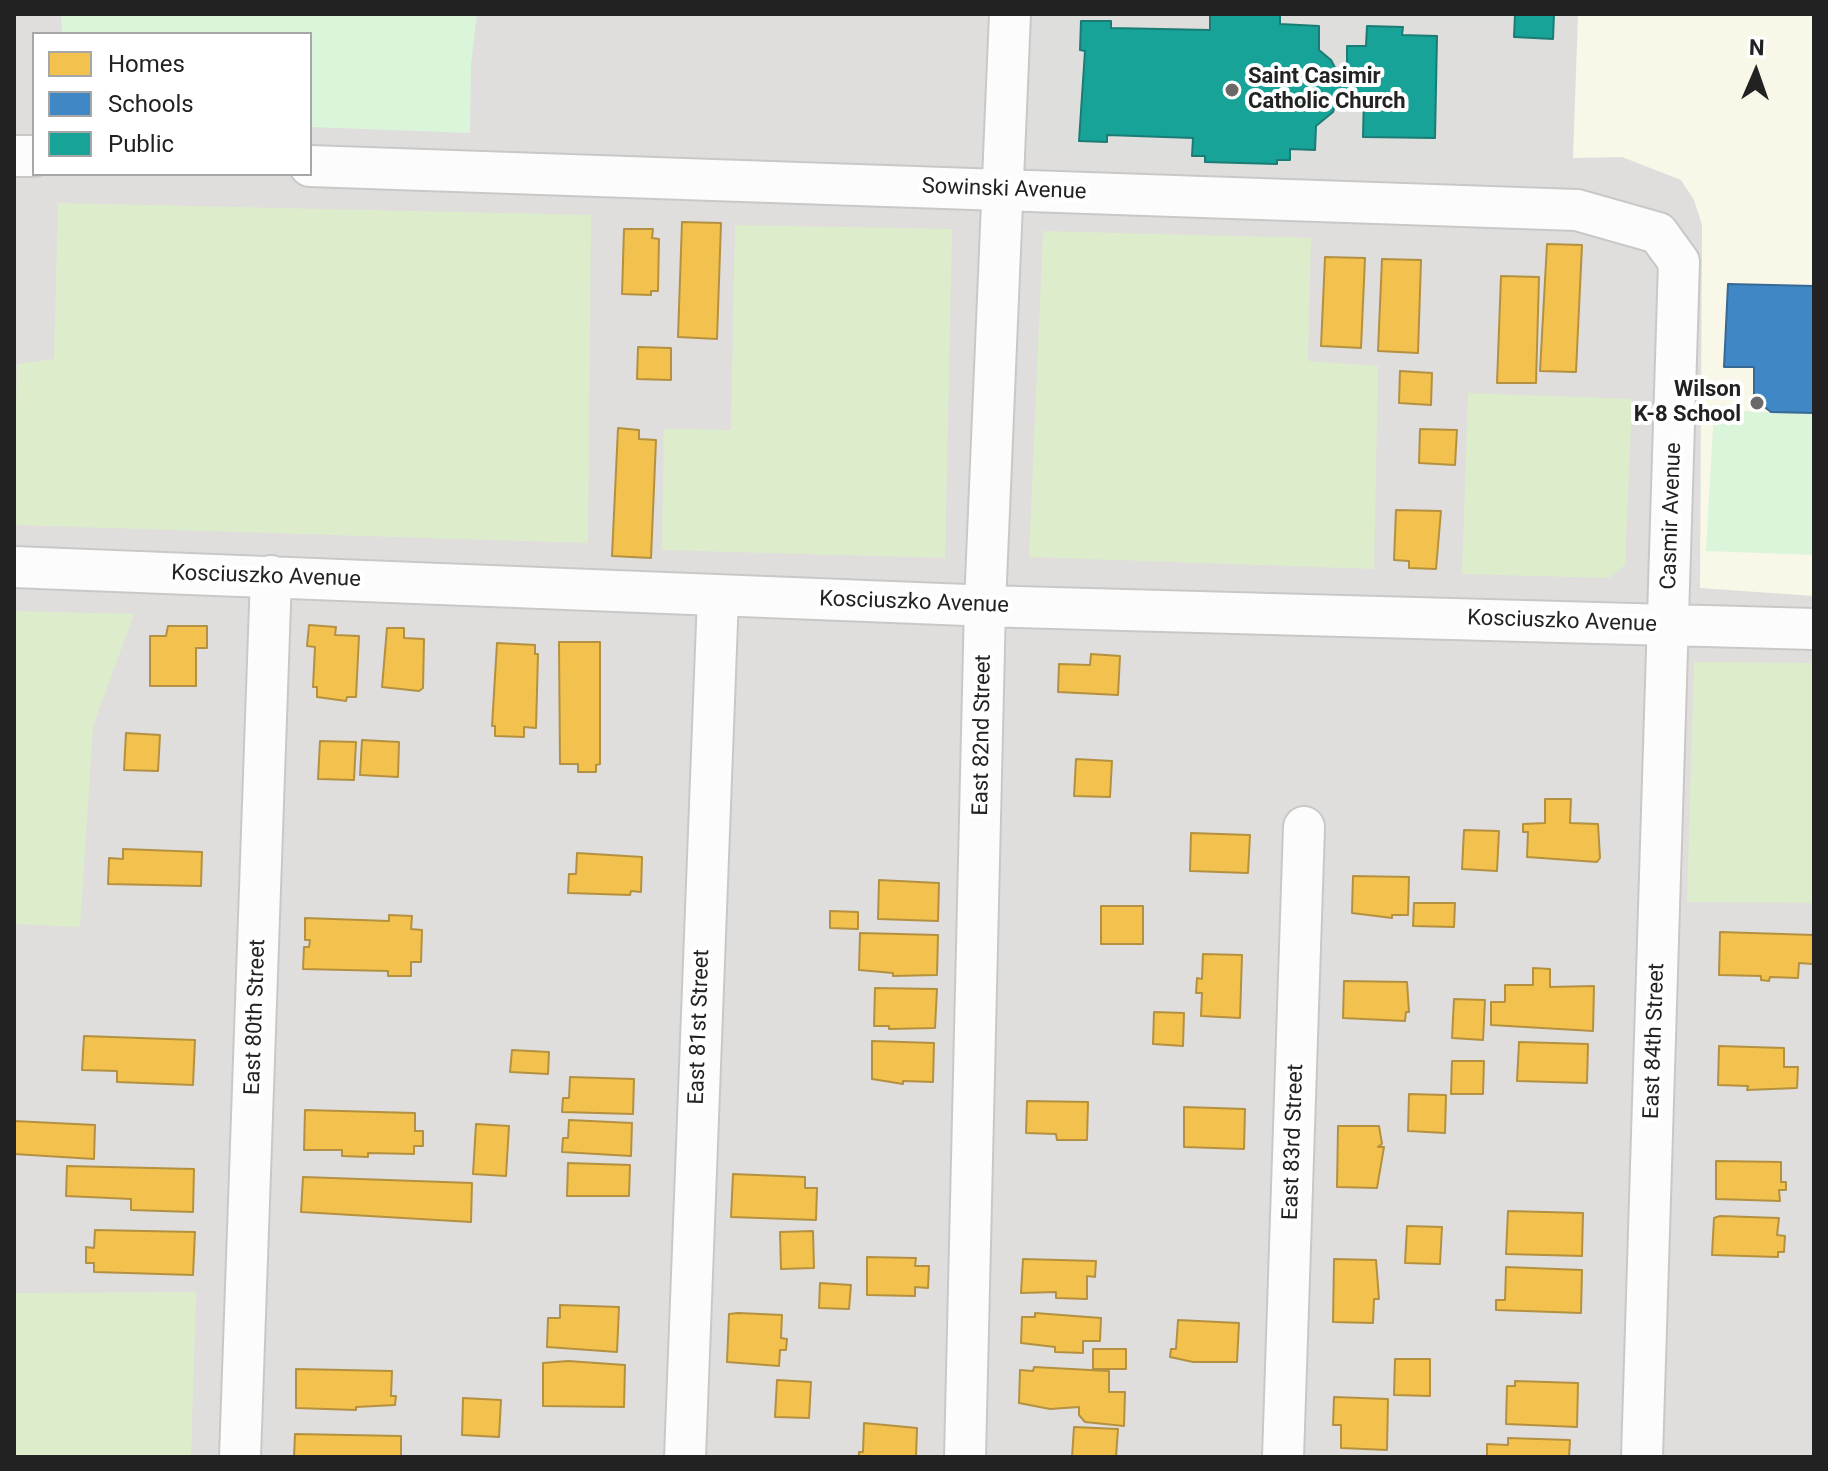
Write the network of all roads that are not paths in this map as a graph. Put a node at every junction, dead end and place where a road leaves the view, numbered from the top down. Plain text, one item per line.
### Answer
1 (1010, 14) edge
2 (312, 166) edge
3 (1000, 190) junction
4 (1679, 262) joint
5 (14, 567) edge
6 (271, 576) junction
7 (718, 596) junction
8 (985, 605) junction
9 (1669, 625) junction
10 (1814, 629) edge
11 (1304, 827) dead end
12 (240, 1457) edge
13 (685, 1457) edge
14 (965, 1457) edge
15 (1283, 1457) edge
16 (1642, 1457) edge

1 - 3 street, East 82nd Street
2 - 3 street, Sowinski Avenue
3 - 4 street, Sowinski Avenue
3 - 8 street, East 82nd Street
4 - 9 street, Casmir Avenue
5 - 6 street, Kosciuszko Avenue
6 - 7 street, Kosciuszko Avenue
6 - 12 street, East 80th Street
7 - 8 street, Kosciuszko Avenue
7 - 13 street, East 81st Street
8 - 9 street, Kosciuszko Avenue
8 - 14 street, East 82nd Street
9 - 10 street, Kosciuszko Avenue
9 - 16 street, East 84th Street
11 - 15 street, East 83rd Street

